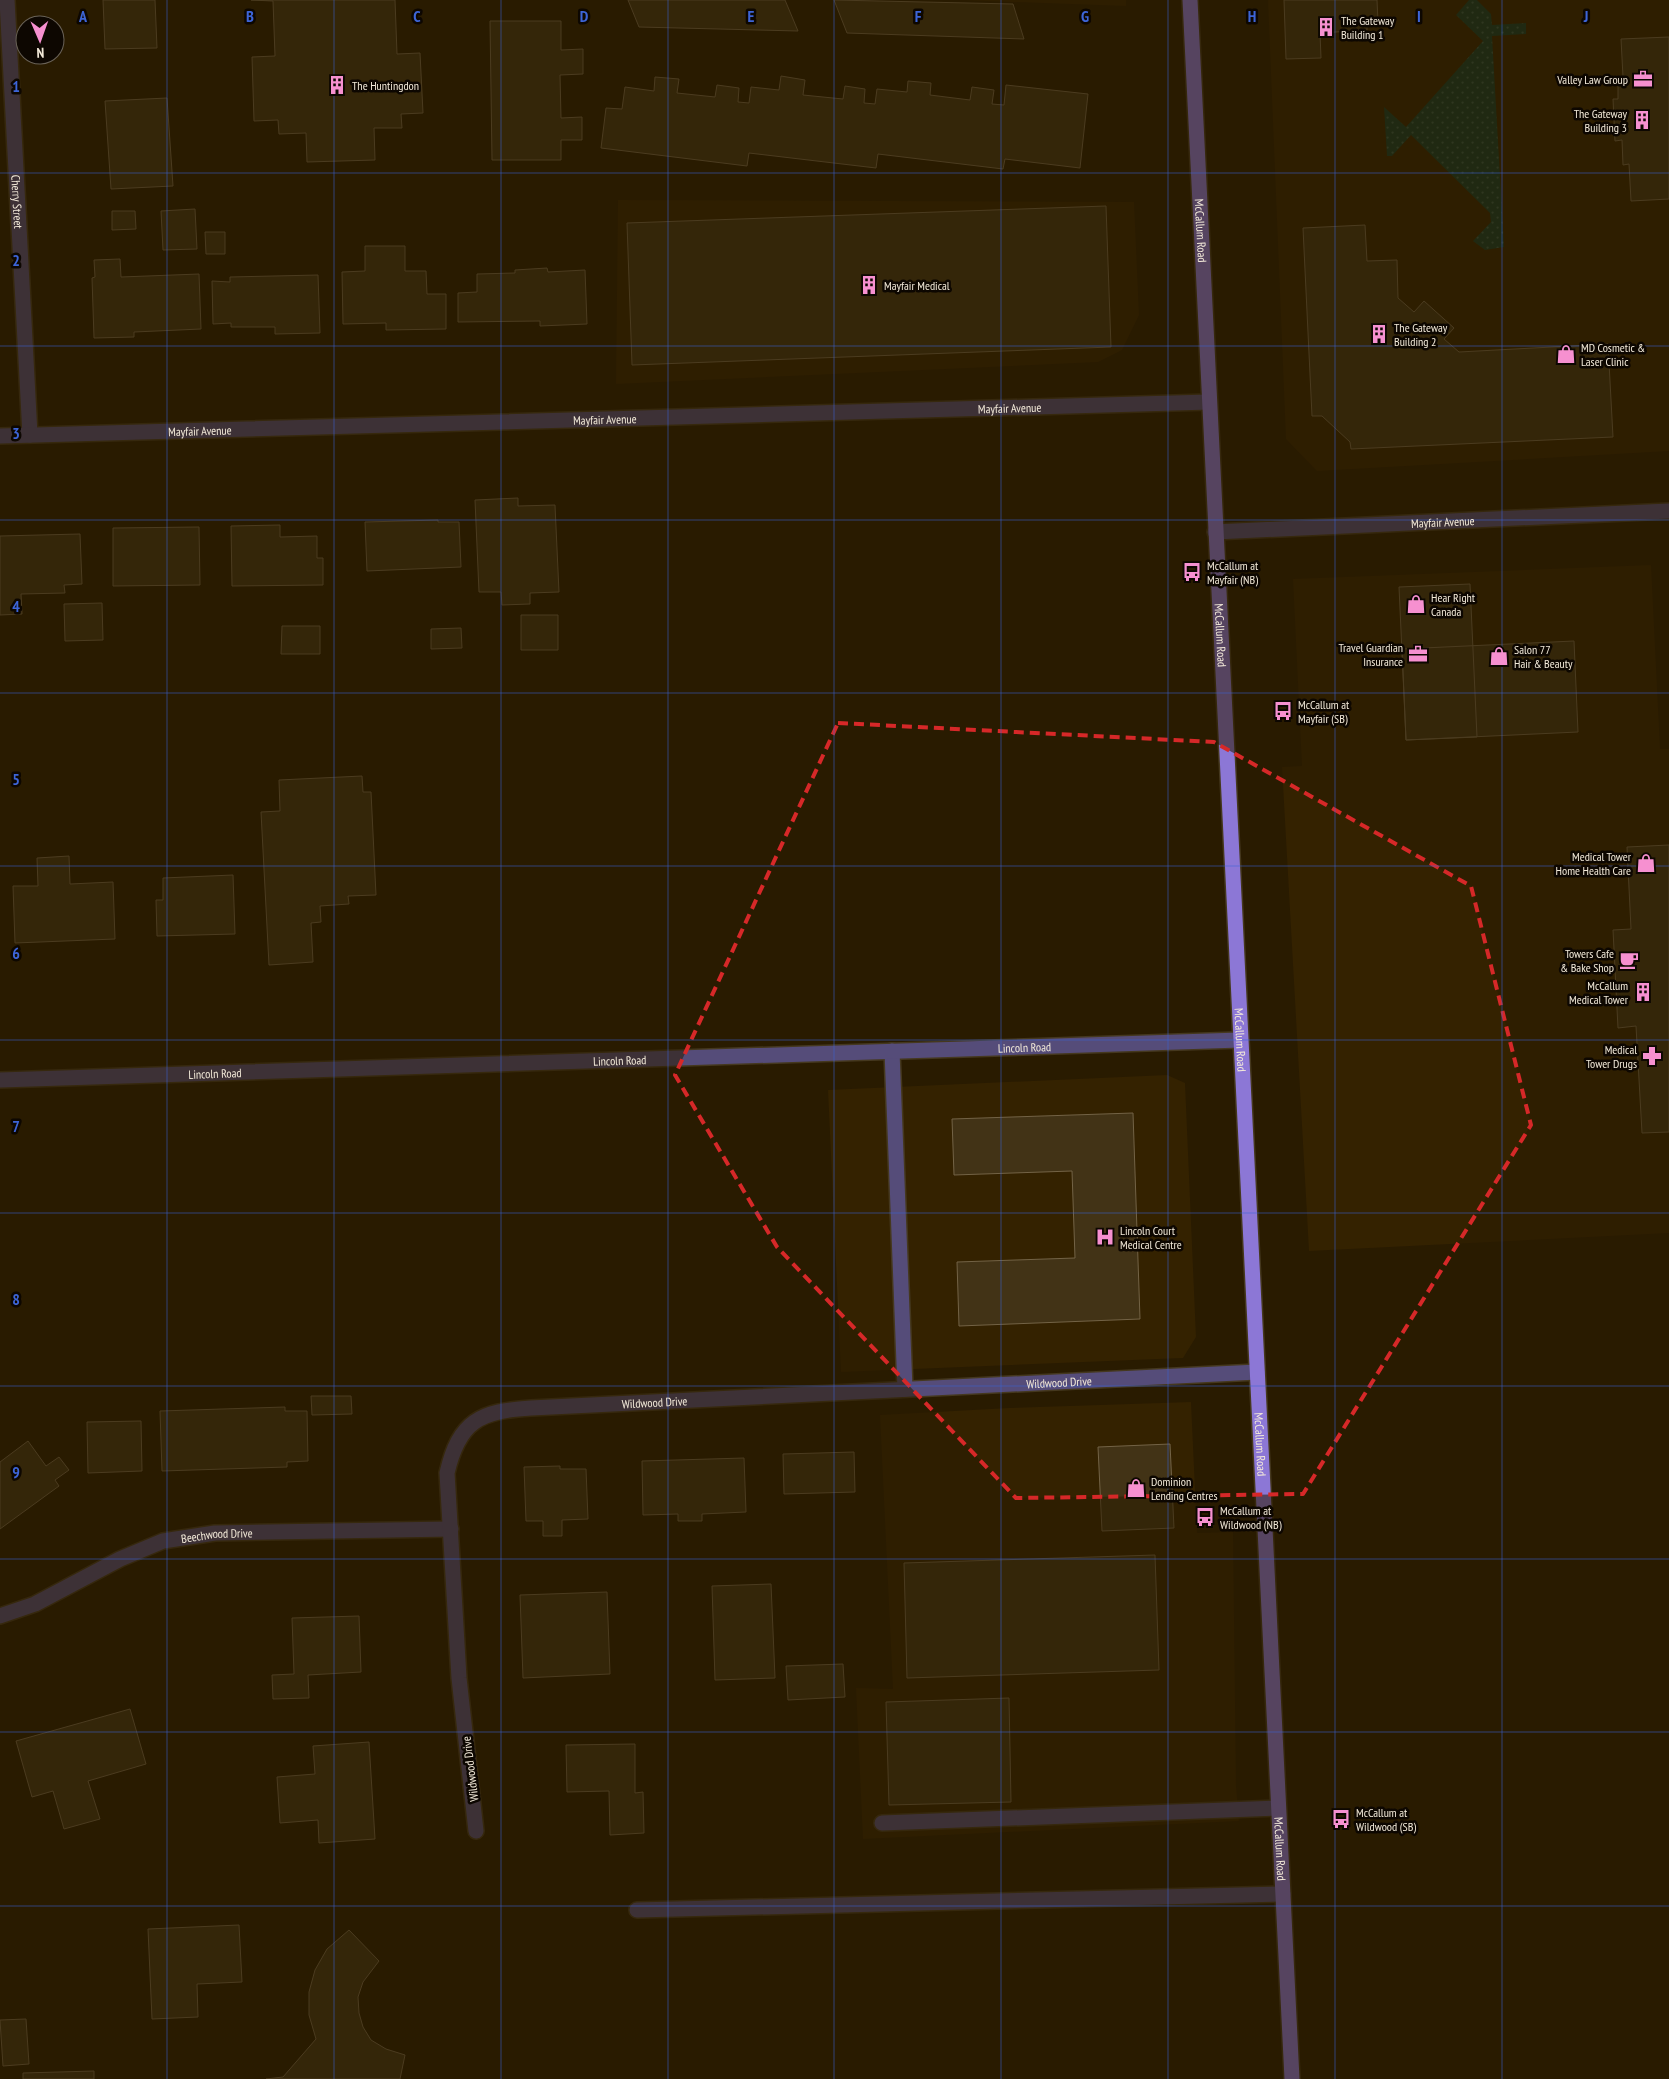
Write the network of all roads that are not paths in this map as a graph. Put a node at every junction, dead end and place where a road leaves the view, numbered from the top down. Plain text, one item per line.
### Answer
1 (7, 0) edge
2 (1190, 0) edge
3 (1209, 402) junction
4 (30, 435) junction
5 (0, 436) edge
6 (1669, 511) edge
7 (1215, 532) junction
8 (1240, 1040) junction
9 (892, 1051) junction
10 (0, 1080) edge
11 (1257, 1372) junction
12 (905, 1388) junction
13 (451, 1529) junction
14 (0, 1616) edge
15 (1278, 1808) junction
16 (882, 1823) dead end
17 (476, 1831) dead end
18 (1283, 1894) junction
19 (637, 1910) dead end
20 (1292, 2079) edge

1 - 4 street, Cherry Street
2 - 3 main road, McCallum Road
3 - 4 street, Mayfair Avenue
3 - 7 main road, McCallum Road
4 - 5 street, Mayfair Avenue
6 - 7 street, Mayfair Avenue
7 - 8 main road, McCallum Road
8 - 9 street, Lincoln Road
8 - 11 main road, McCallum Road
9 - 10 street, Lincoln Road
9 - 12 street
11 - 12 street, Wildwood Drive
11 - 15 main road, McCallum Road
12 - 13 street, Wildwood Drive
13 - 14 street, Beechwood Drive
13 - 17 street, Wildwood Drive
15 - 16 street
15 - 18 main road, McCallum Road
18 - 19 street
18 - 20 main road, McCallum Road

